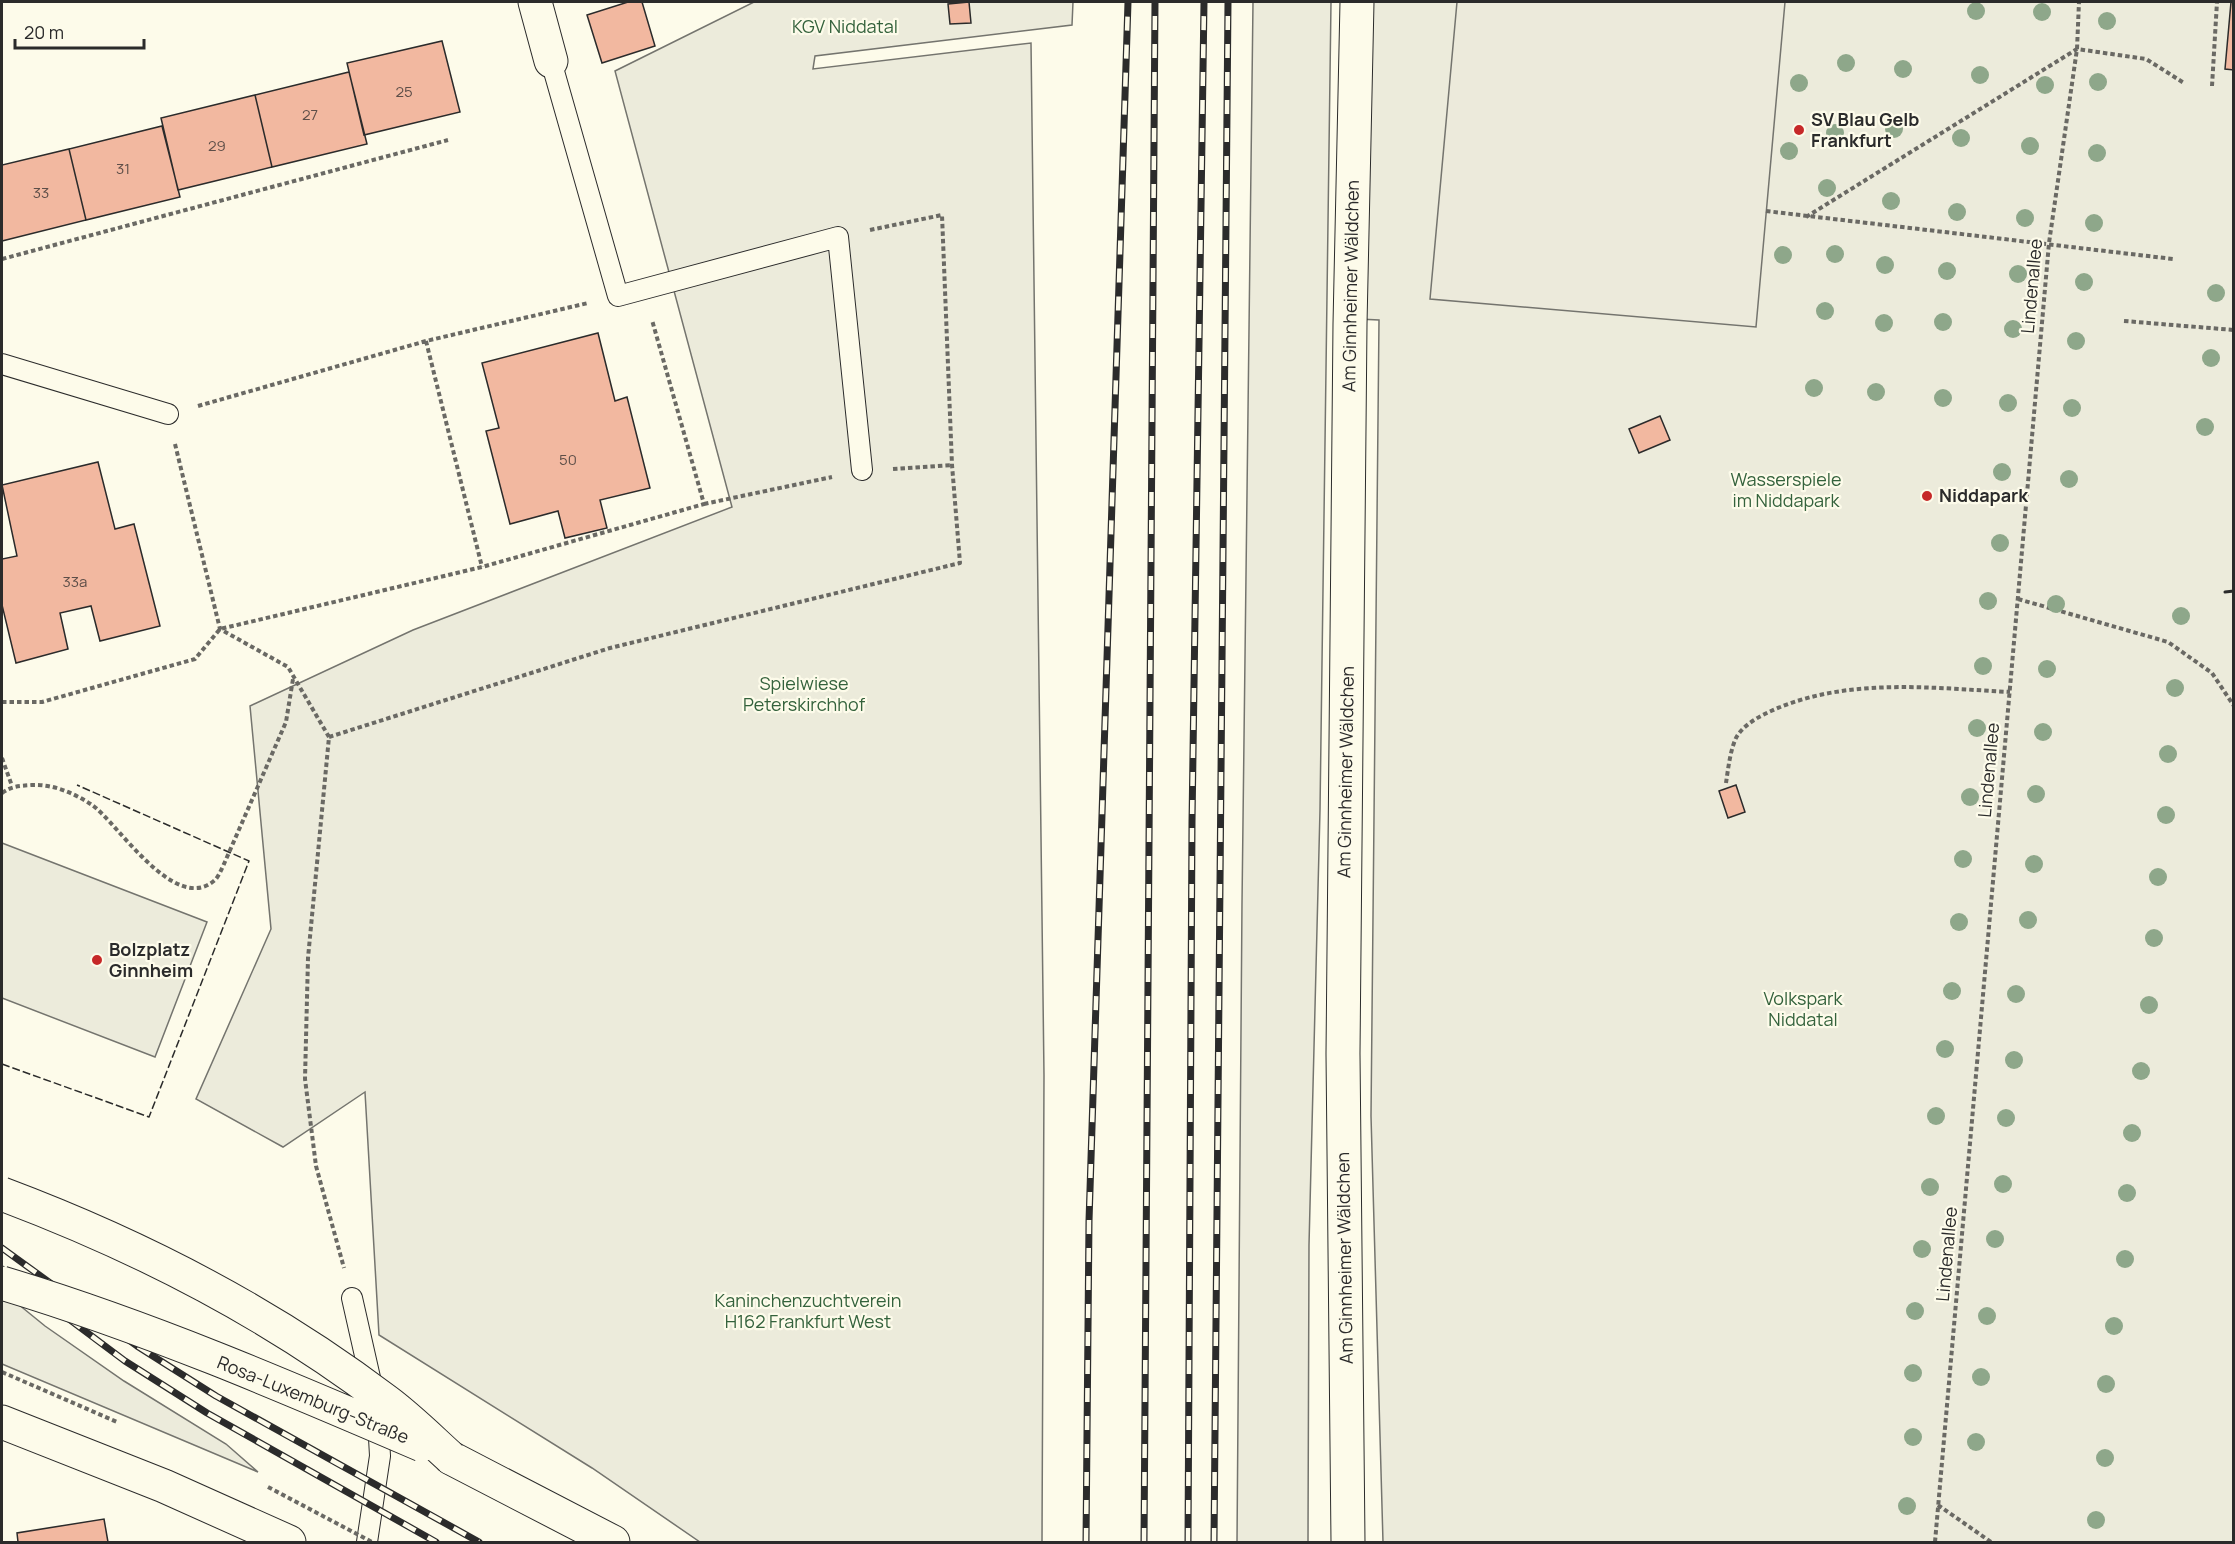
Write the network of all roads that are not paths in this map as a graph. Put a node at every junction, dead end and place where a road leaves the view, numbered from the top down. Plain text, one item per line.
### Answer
1 (535, 2) edge
2 (1357, 2) edge
3 (550, 61) joint
4 (2, 364) edge
5 (168, 414) road end
6 (862, 470) road end
7 (2, 1194) edge
8 (2, 1283) edge
9 (352, 1298) road end
10 (2, 1422) edge
11 (452, 1458) junction
12 (289, 1542) edge
13 (367, 1542) edge
14 (613, 1542) edge
15 (1348, 1542) edge

1 - 3 main road
2 - 15 main road, Am Ginnheimer Wäldchen
3 - 6 lane
4 - 5 lane
7 - 11 main road, bridge
8 - 11 main road, Rosa-Luxemburg-Straße, bridge
9 - 13 lane
10 - 12 main road
11 - 14 main road, Rosa-Luxemburg-Straße

